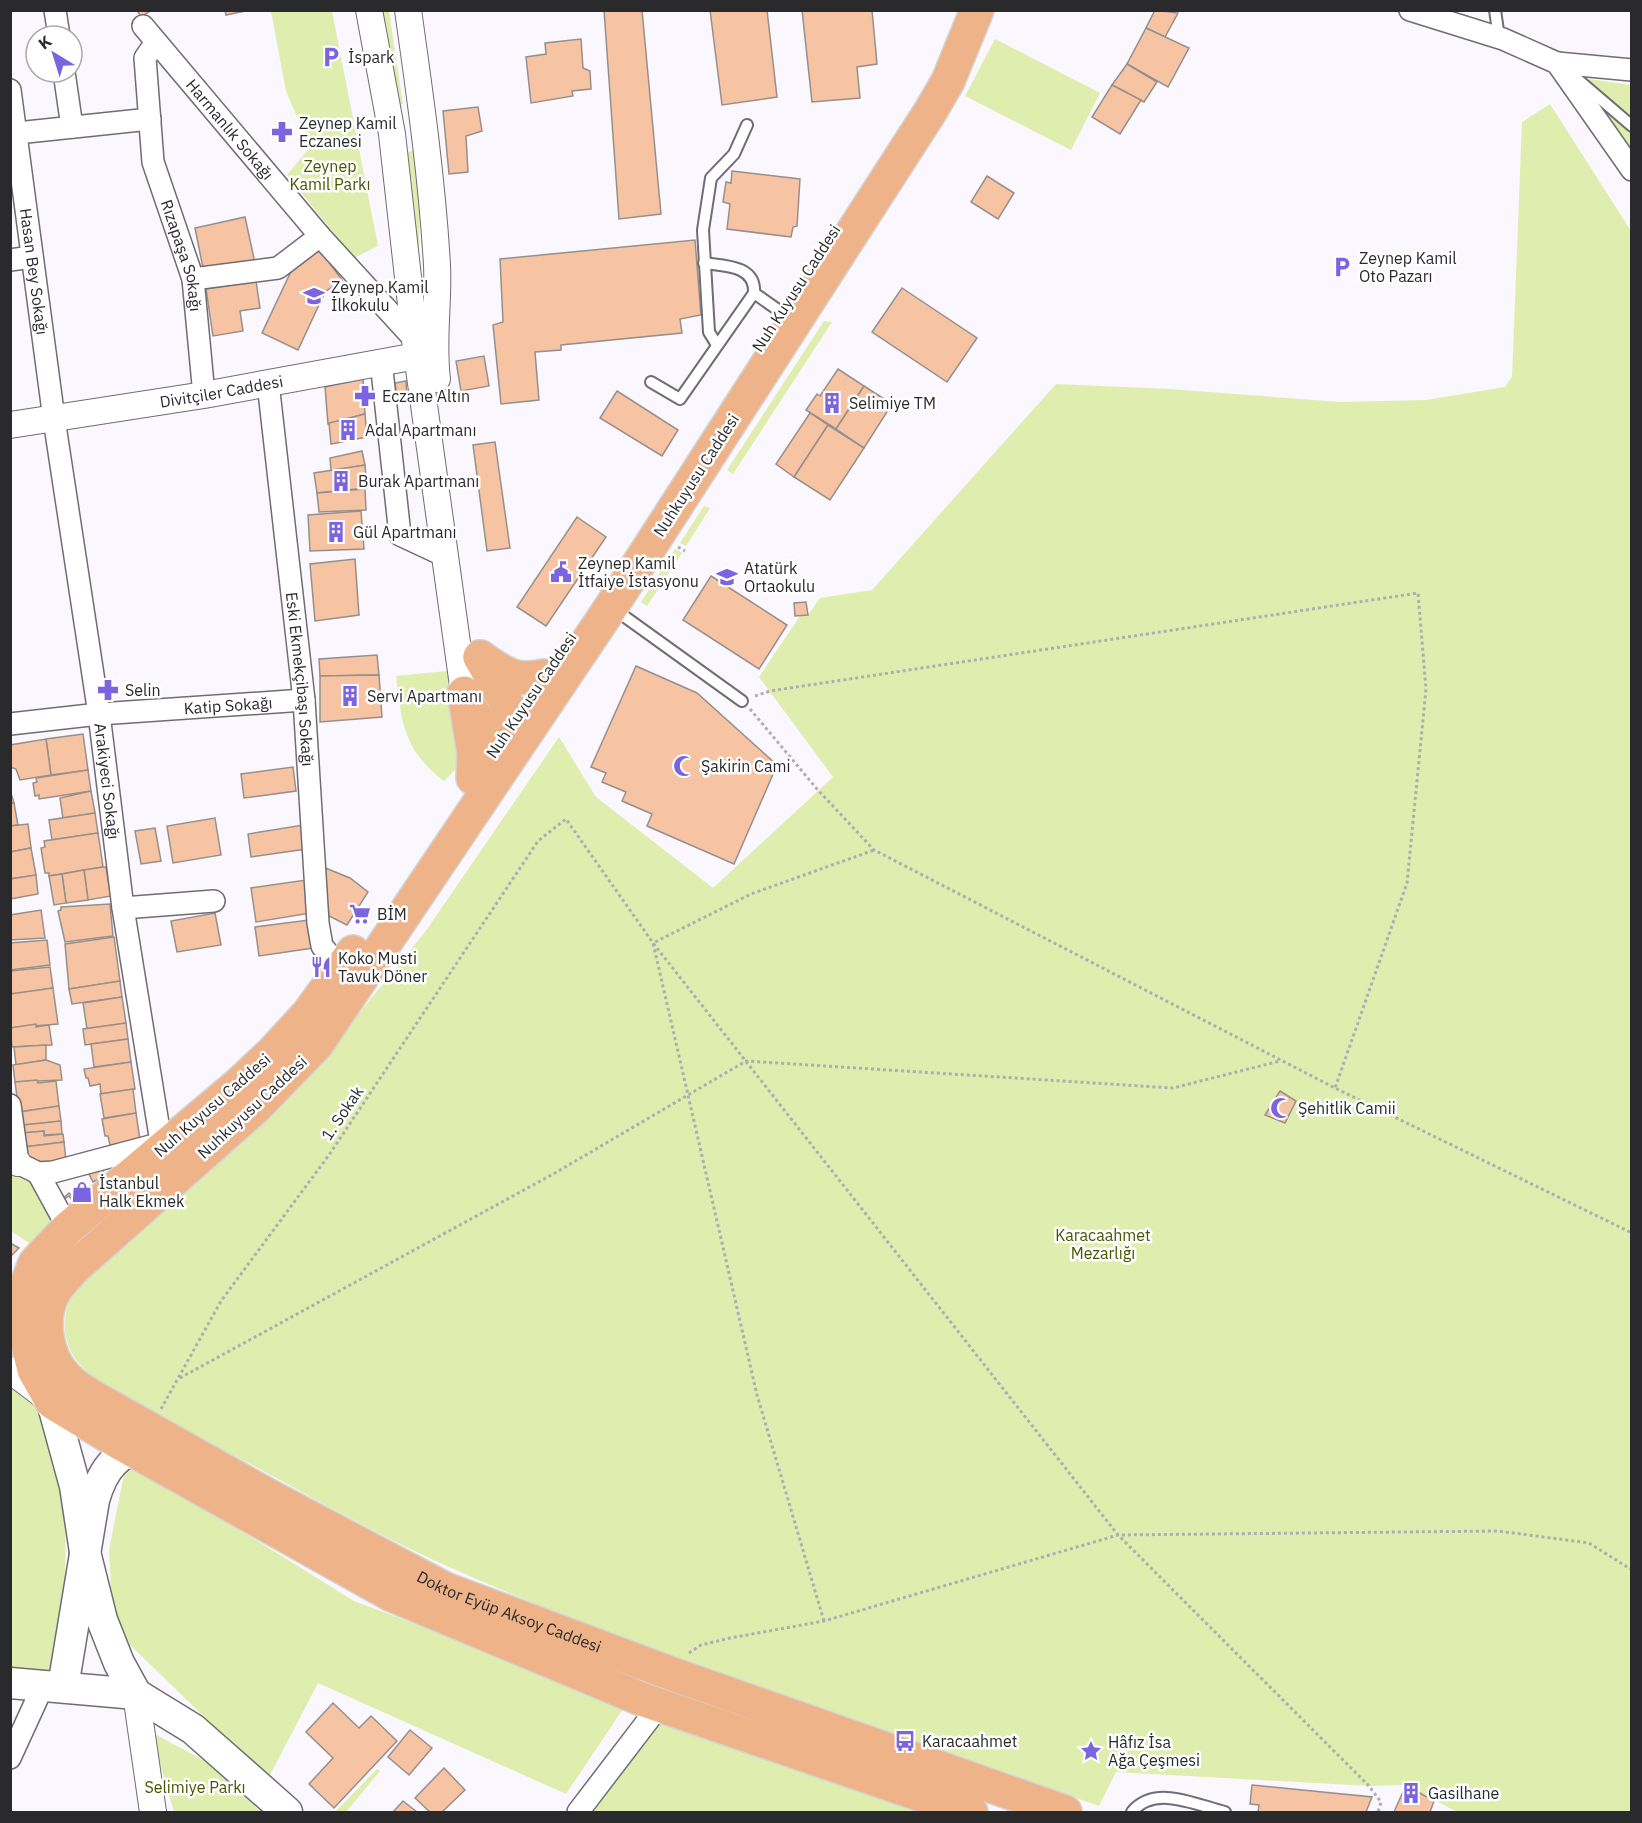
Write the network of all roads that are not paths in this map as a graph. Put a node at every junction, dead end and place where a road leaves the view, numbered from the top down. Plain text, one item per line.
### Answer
1 (369, 10) edge
2 (408, 10) edge
3 (957, 10) edge
4 (977, 10) edge
5 (1410, 10) edge
6 (1495, 10) edge
7 (150, 34) joint
8 (1499, 38) junction
9 (1557, 63) junction
10 (1632, 70) edge
11 (66, 84) edge
12 (10, 90) edge
13 (150, 118) junction
14 (747, 125) dead end
15 (1632, 126) edge
16 (72, 127) junction
17 (17, 133) junction
18 (1632, 170) edge
19 (320, 236) junction
20 (32, 257) junction
21 (10, 260) edge
22 (704, 263) junction
23 (193, 279) junction
24 (753, 293) junction
25 (781, 312) junction
26 (717, 345) junction
27 (422, 349) junction
28 (381, 361) junction
29 (651, 382) dead end
30 (268, 383) junction
31 (204, 394) junction
32 (54, 419) junction
33 (10, 424) edge
34 (445, 556) junction
35 (601, 602) junction
36 (480, 657) junction
37 (544, 676) junction
38 (464, 693) junction
39 (304, 700) junction
40 (742, 701) road end
41 (99, 714) junction
42 (10, 724) edge
43 (519, 728) junction
44 (473, 778) junction
45 (214, 901) dead end
46 (123, 908) junction
47 (341, 969) junction
48 (10, 1106) edge
49 (163, 1144) junction
50 (22, 1165) edge
51 (68, 1228) junction
52 (53, 1294) junction
53 (16, 1311) edge
54 (10, 1370) edge
55 (52, 1402) junction
56 (148, 1438) junction
57 (85, 1552) junction
58 (10, 1683) edge
59 (53, 1687) junction
60 (136, 1694) junction
61 (659, 1706) junction
62 (10, 1758) edge
63 (1149, 1801) junction
64 (1053, 1810) edge
65 (153, 1812) edge
66 (286, 1812) edge
67 (578, 1812) edge
68 (971, 1812) edge
69 (1132, 1812) edge
70 (1147, 1812) edge
71 (1225, 1812) edge

1 - 27 street
2 - 27 street
3 - 25 main road, Nuh Kuyusu Caddesi
4 - 35 main road, Nuhkuyusu Caddesi
5 - 8 street
6 - 8 lane
7 - 13 street, Rızapaşa Sokağı
7 - 19 street, Harmanlık Sokağı
8 - 9 street
9 - 10 street
9 - 15 lane
9 - 18 street
11 - 16 street
12 - 17 street, Hasan Bey Sokağı
13 - 16 street
13 - 23 street, Rızapaşa Sokağı
14 - 22 lane
16 - 17 street
17 - 20 street, Hasan Bey Sokağı
19 - 23 street
19 - 27 street, Harmanlık Sokağı
20 - 21 street
20 - 32 street, Hasan Bey Sokağı
22 - 24 lane
22 - 26 lane
23 - 31 street, Rızapaşa Sokağı
24 - 25 lane
24 - 26 lane
25 - 35 main road, Nuh Kuyusu Caddesi
26 - 29 lane
27 - 28 street, Divitçiler Caddesi
27 - 34 street
27 - 36 street
28 - 30 street, Divitçiler Caddesi
28 - 34 street
30 - 31 street, Divitçiler Caddesi
30 - 39 street, Eski Ekmekçibaşı Sokağı
31 - 32 street, Divitçiler Caddesi
32 - 33 street, Divitçiler Caddesi
32 - 41 street, Arakiyeci Sokağı
34 - 38 street
35 - 37 main road, Nuh Kuyusu Caddesi
35 - 40 lane
35 - 43 main road, Nuhkuyusu Caddesi
36 - 37 main road
36 - 43 main road
37 - 43 main road, Nuh Kuyusu Caddesi
38 - 43 main road
38 - 44 main road
39 - 41 street, Katip Sokağı
39 - 47 street, Eski Ekmekçibaşı Sokağı
41 - 42 street, Katip Sokağı
41 - 46 street, Arakiyeci Sokağı
43 - 44 main road, Nuh Kuyusu Caddesi
43 - 52 main road, Nuhkuyusu Caddesi
44 - 47 main road, Nuh Kuyusu Caddesi
45 - 46 street
46 - 49 street, Arakiyeci Sokağı
47 - 49 main road, Nuh Kuyusu Caddesi
48 - 50 street
49 - 50 street
49 - 51 main road, Nuh Kuyusu Caddesi
50 - 51 street
51 - 53 main road, Nuh Kuyusu Caddesi
52 - 53 main road
52 - 56 main road, Doktor Eyüp Aksoy Caddesi
53 - 55 main road, Doktor Eyüp Aksoy Caddesi
54 - 55 street
55 - 56 main road, Doktor Eyüp Aksoy Caddesi
55 - 57 main road
56 - 57 main road
56 - 61 main road, Doktor Eyüp Aksoy Caddesi
56 - 64 main road, Doktor Eyüp Aksoy Caddesi
57 - 59 main road
57 - 60 main road
58 - 59 main road
59 - 60 main road
59 - 62 street
60 - 65 street
60 - 66 main road
61 - 67 street
61 - 68 main road, Doktor Eyüp Aksoy Caddesi
63 - 69 lane
63 - 70 lane
63 - 71 lane

